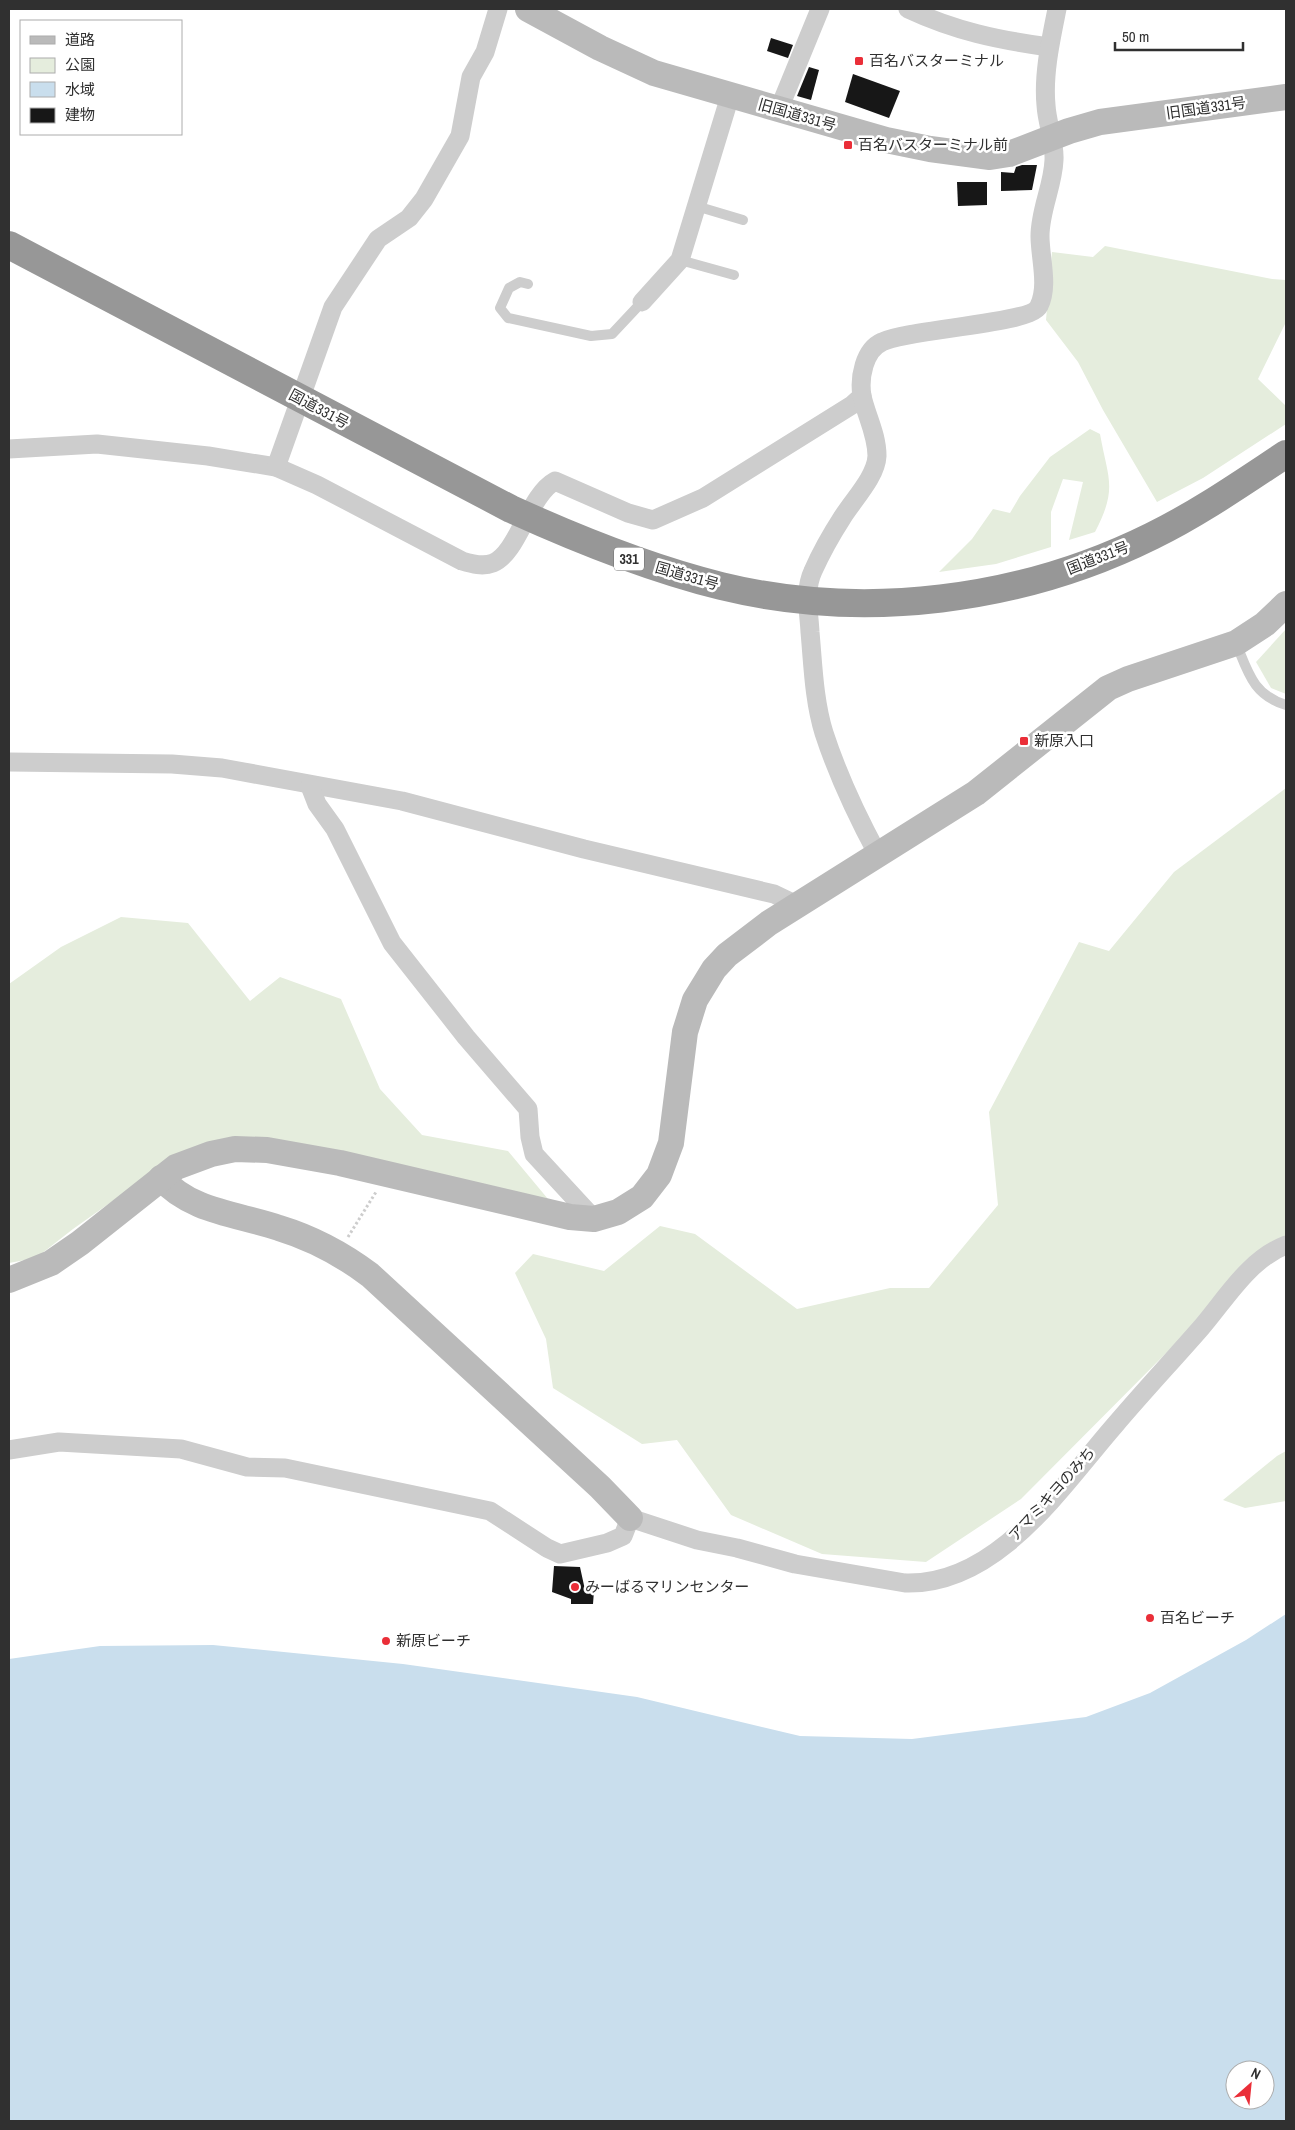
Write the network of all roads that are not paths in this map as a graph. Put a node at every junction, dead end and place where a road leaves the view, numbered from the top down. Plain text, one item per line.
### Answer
1 (498, 9) edge
2 (528, 9) edge
3 (820, 9) edge
4 (908, 9) edge
5 (1057, 9) edge
6 (943, 17) edge
7 (1049, 47) junction
8 (730, 96) junction
9 (1286, 97) edge
10 (779, 109) junction
11 (1054, 138) junction
12 (696, 206) junction
13 (743, 220) dead end
14 (9, 245) edge
15 (680, 260) junction
16 (734, 275) dead end
17 (528, 284) dead end
18 (642, 302) joint
19 (862, 396) junction
20 (302, 400) junction
21 (9, 450) edge
22 (1286, 454) edge
23 (276, 467) junction
24 (528, 517) junction
25 (807, 599) junction
26 (1286, 604) edge
27 (1236, 643) junction
28 (1286, 705) edge
29 (9, 762) edge
30 (310, 786) junction
31 (878, 855) junction
32 (797, 905) junction
33 (161, 1178) junction
34 (594, 1219) junction
35 (1286, 1245) edge
36 (9, 1280) edge
37 (9, 1450) edge
38 (630, 1518) junction

1 - 20 street
2 - 8 street, 旧国道331号
3 - 10 street
4 - 6 street
5 - 7 street
6 - 7 street
7 - 11 street
8 - 10 street, 旧国道331号
8 - 12 street
9 - 11 street, 旧国道331号
10 - 11 street, 旧国道331号
11 - 19 street
12 - 13 lane
12 - 15 street
14 - 20 highway, 国道331号 / 331
15 - 16 lane
15 - 18 street
17 - 18 lane
19 - 24 street
19 - 25 street
20 - 23 street
20 - 24 highway, 国道331号 / 331
21 - 23 street
22 - 25 highway, 国道331号 / 331
23 - 24 street
24 - 25 highway, 国道331号 / 331
25 - 31 street
26 - 27 street
27 - 28 lane
27 - 31 street
29 - 30 street
30 - 32 street
30 - 34 street
31 - 32 street
32 - 34 street
33 - 34 street
33 - 36 street
33 - 38 street
35 - 38 street, アマミキヨのみち
37 - 38 street

